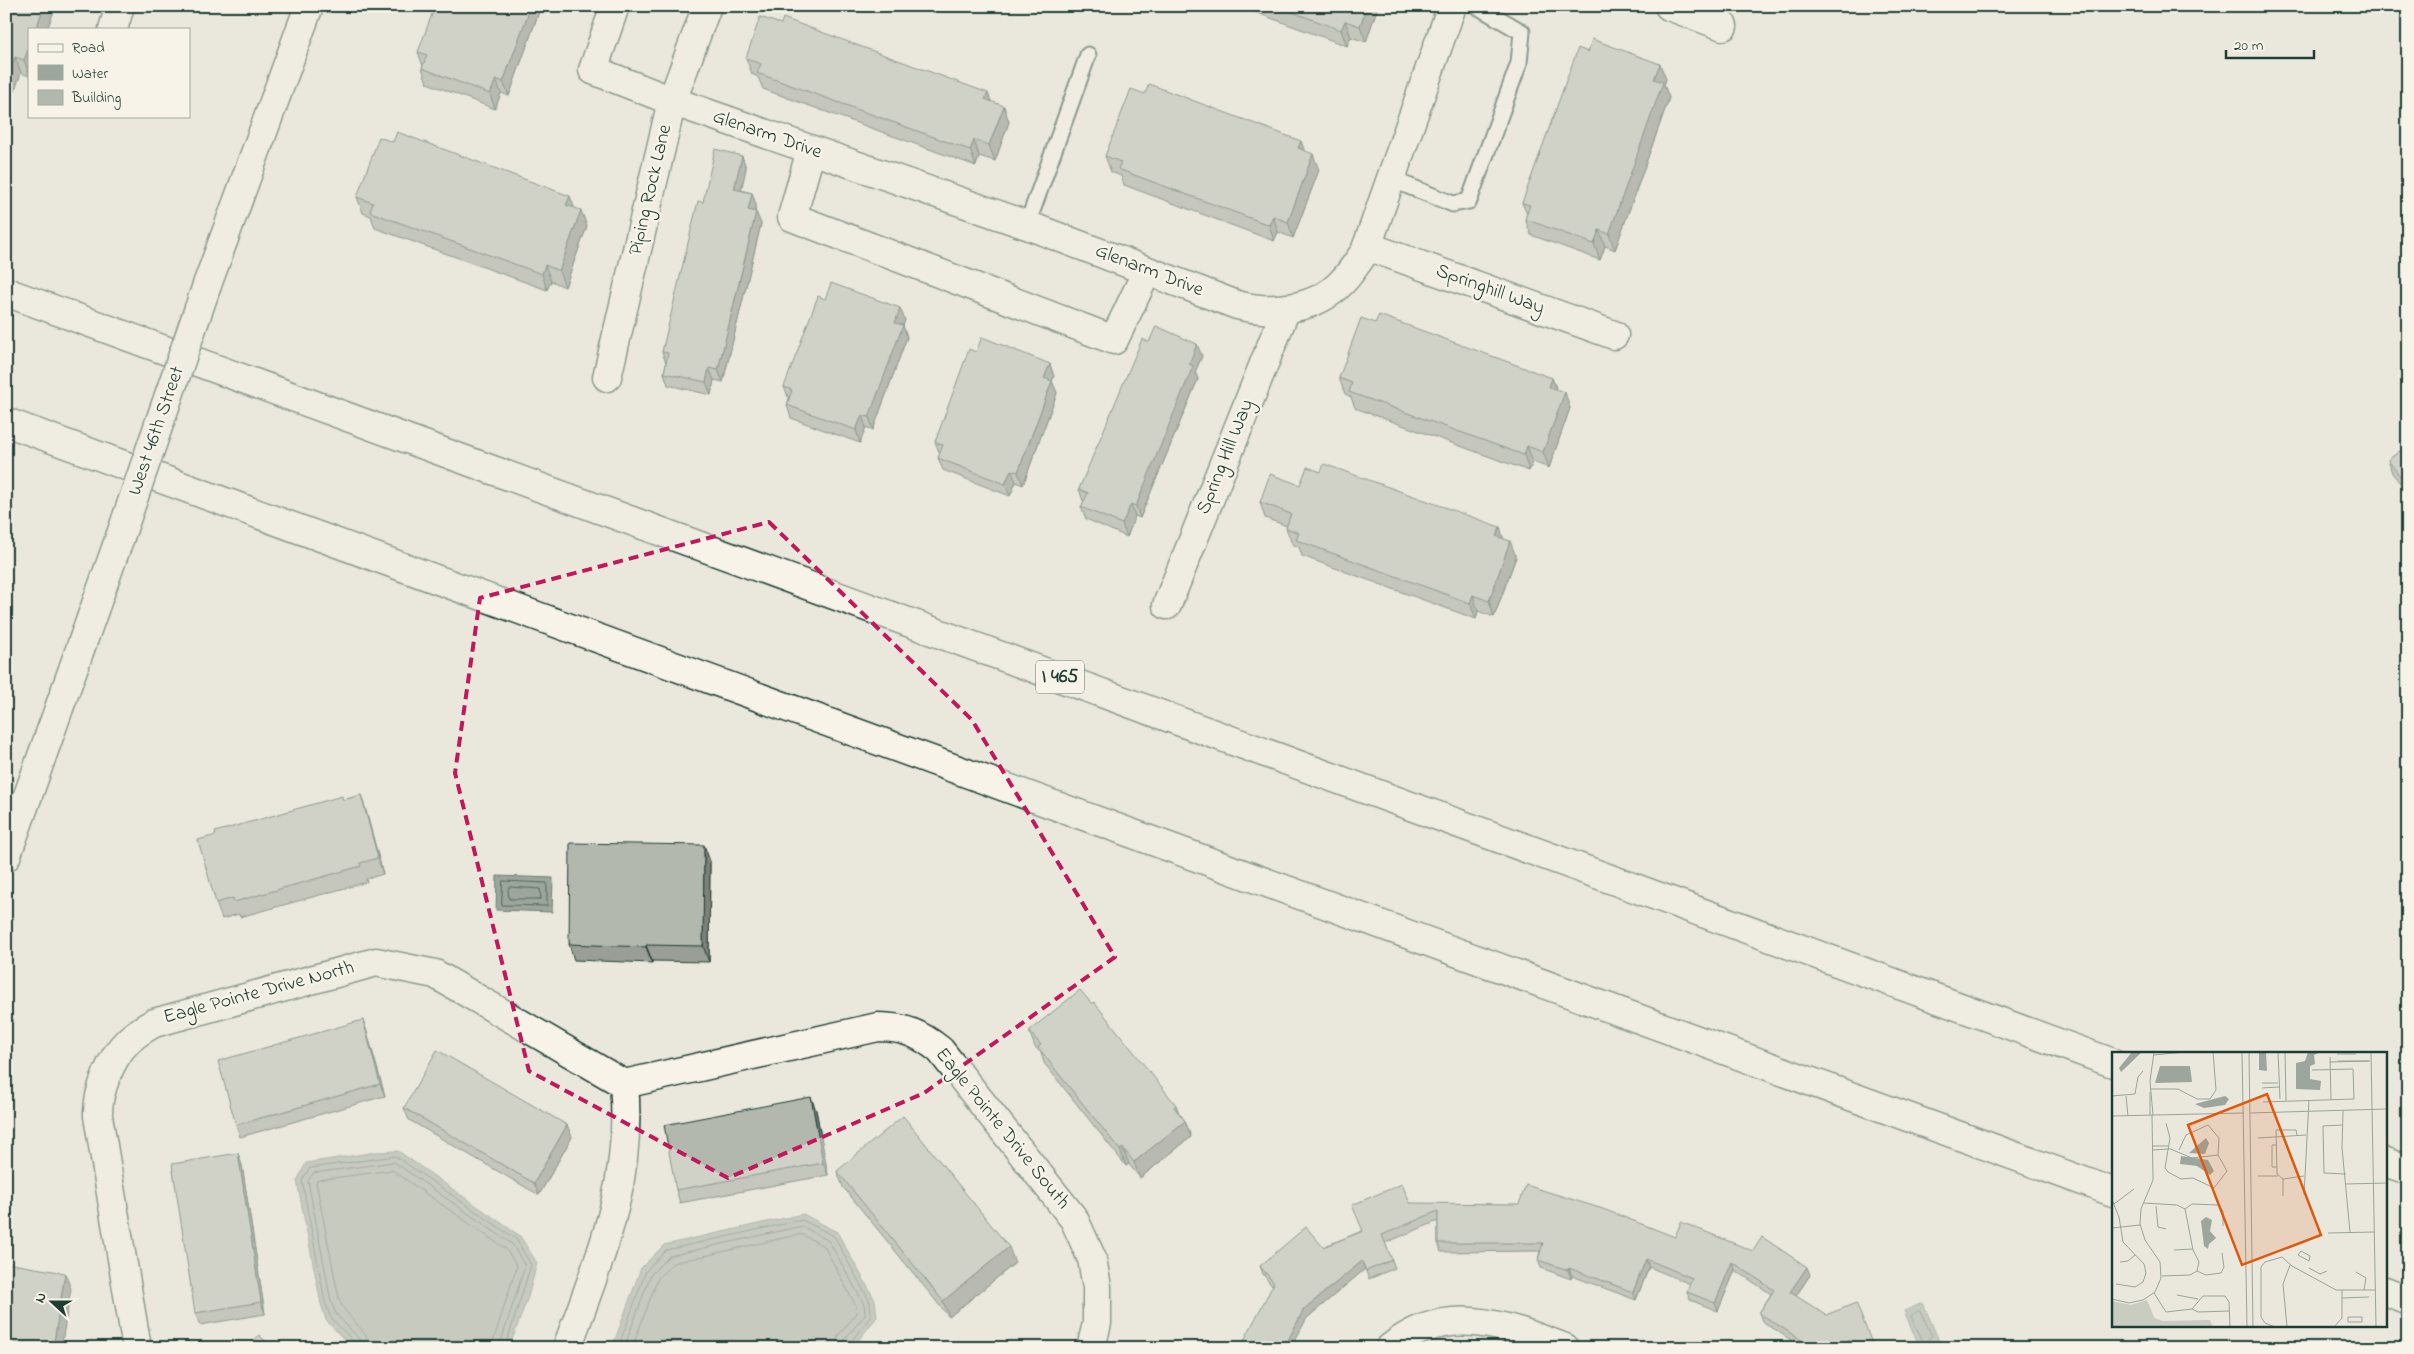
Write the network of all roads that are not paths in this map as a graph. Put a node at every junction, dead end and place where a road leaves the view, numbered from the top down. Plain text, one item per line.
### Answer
1 (120, 6) edge
2 (309, 6) edge
3 (615, 6) edge
4 (707, 6) edge
5 (1452, 6) edge
6 (1477, 6) edge
7 (1669, 6) edge
8 (1723, 26) dead end
9 (113, 28) edge
10 (1088, 55) dead end
11 (672, 101) junction
12 (811, 150) junction
13 (1391, 179) junction
14 (1026, 225) junction
15 (1367, 246) junction
16 (1147, 271) junction
17 (6, 292) edge
18 (1286, 309) junction
19 (1614, 335) dead end
20 (607, 377) dead end
21 (6, 422) edge
22 (1166, 605) dead end
23 (6, 857) edge
24 (2112, 1063) edge
25 (624, 1084) junction
26 (2386, 1162) edge
27 (2408, 1170) edge
28 (2112, 1192) edge
29 (2386, 1291) edge
30 (2408, 1300) edge
31 (137, 1348) edge
32 (568, 1348) edge
33 (1091, 1348) edge
34 (1390, 1348) edge
35 (1565, 1348) edge

1 - 9 main road
2 - 23 main road, West 46th Street, bridge
3 - 11 main road, Glenarm Drive
4 - 11 main road, Piping Rock Lane
5 - 13 main road, Glenarm Drive
6 - 13 lane
7 - 8 main road
10 - 14 lane
11 - 12 main road, Glenarm Drive
11 - 20 main road, Piping Rock Lane
12 - 14 main road, Glenarm Drive
12 - 16 main road
13 - 15 main road, Glenarm Drive
14 - 16 main road, Glenarm Drive
15 - 18 main road, Glenarm Drive
15 - 19 main road, Springhill Way
16 - 18 main road, Glenarm Drive
17 - 24 main road, I 465
18 - 22 main road, Spring Hill Way
21 - 28 main road
25 - 31 main road, Eagle Pointe Drive North
25 - 32 main road
25 - 33 main road, Eagle Pointe Drive South
26 - 27 main road
29 - 30 main road
34 - 35 main road

